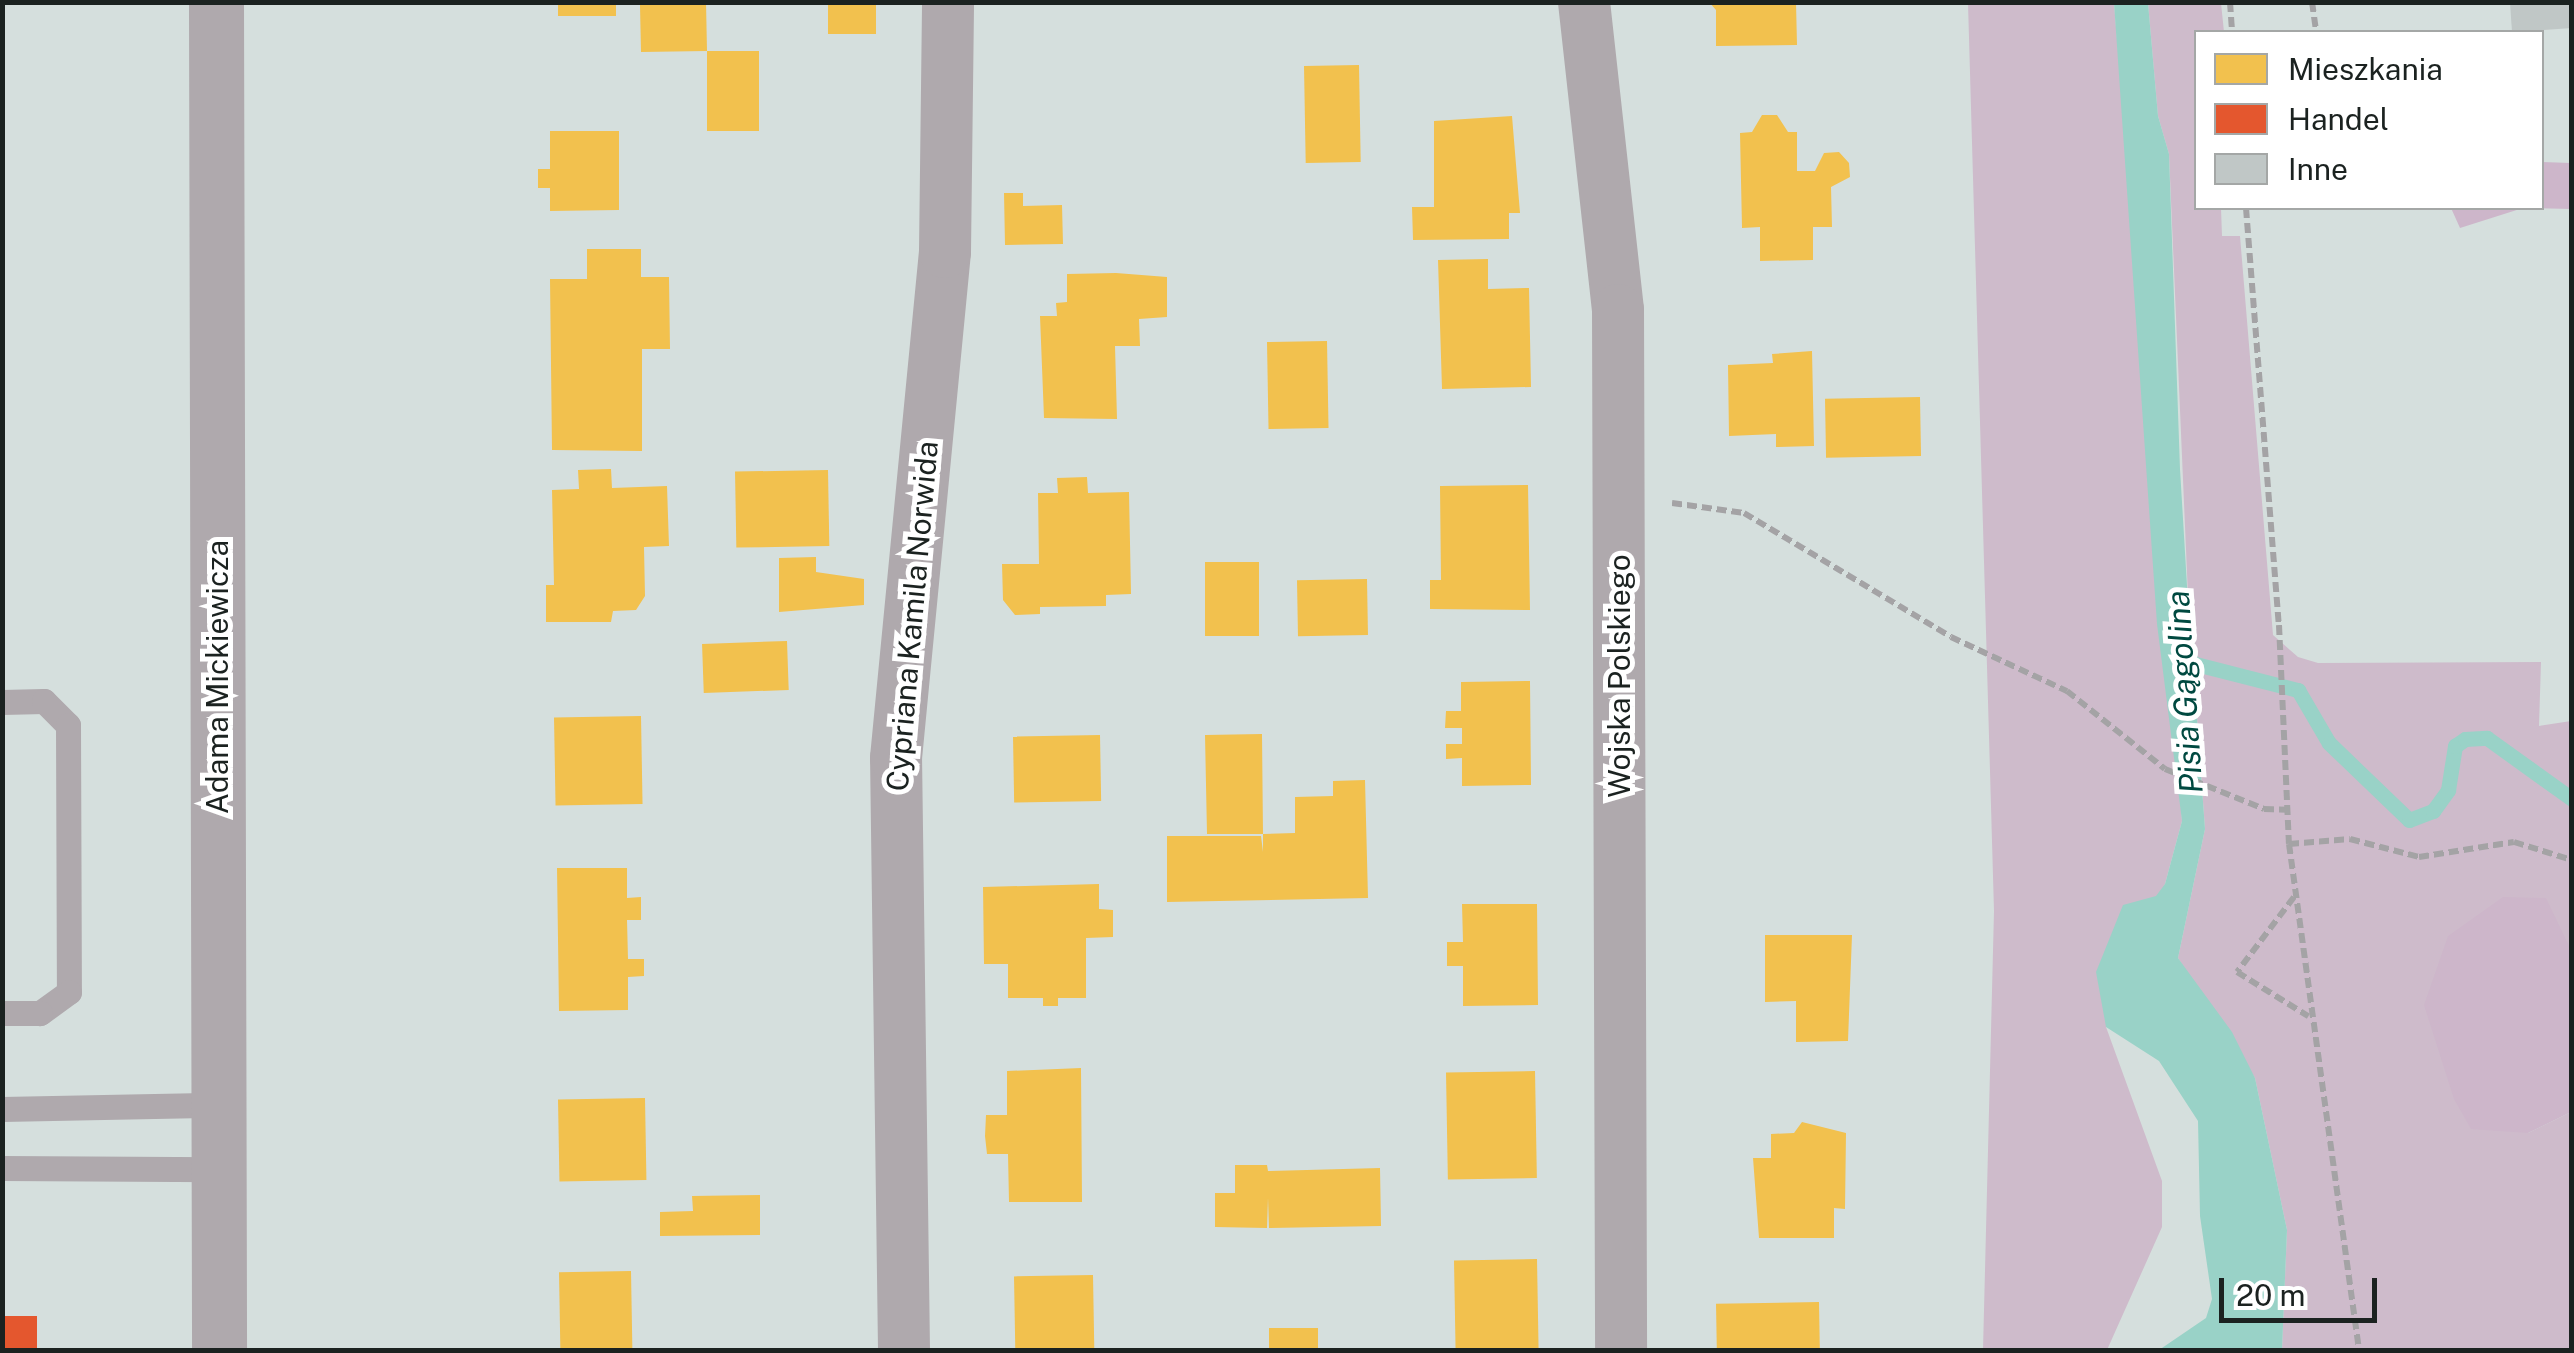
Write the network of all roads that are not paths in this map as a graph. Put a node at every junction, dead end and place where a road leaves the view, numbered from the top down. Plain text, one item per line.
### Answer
1 (216, 2) edge
2 (948, 2) edge
3 (1584, 2) edge
4 (2, 702) edge
5 (2, 1013) edge
6 (218, 1105) junction
7 (2, 1108) edge
8 (2, 1168) edge
9 (219, 1169) junction
10 (219, 1350) edge
11 (904, 1350) edge
12 (1621, 1350) edge

1 - 6 street, Adama Mickiewicza
2 - 11 street, Cypriana Kamila Norwida
3 - 12 street, Wojska Polskiego
4 - 5 lane
6 - 7 lane
6 - 9 street, Adama Mickiewicza
8 - 9 lane
9 - 10 street, Adama Mickiewicza

